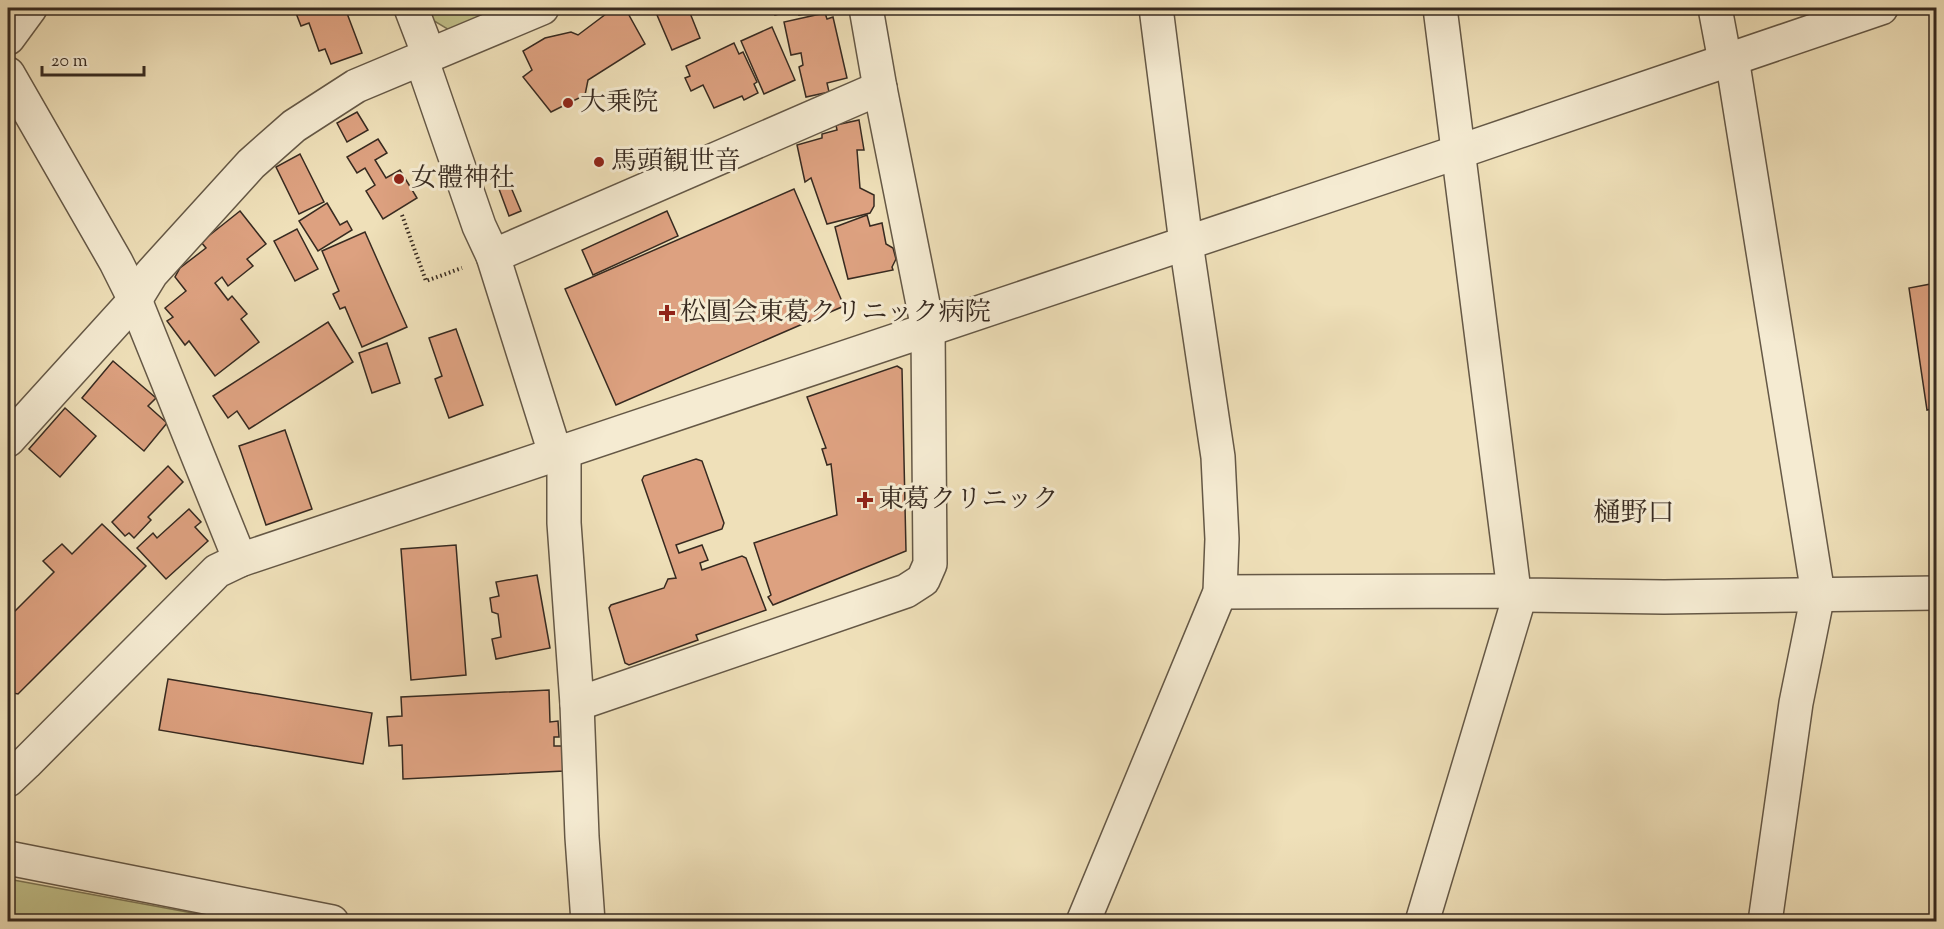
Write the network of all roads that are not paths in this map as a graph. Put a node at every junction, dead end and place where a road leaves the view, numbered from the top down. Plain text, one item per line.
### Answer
1 (30, 8) edge
2 (411, 8) edge
3 (542, 8) edge
4 (866, 8) edge
5 (1156, 8) edge
6 (1440, 8) edge
7 (1715, 8) edge
8 (1881, 8) edge
9 (8, 38) edge
10 (425, 56) junction
11 (1728, 59) junction
12 (8, 74) edge
13 (880, 88) junction
14 (1458, 152) junction
15 (1186, 243) junction
16 (494, 256) junction
17 (135, 300) junction
18 (928, 329) junction
19 (8, 440) edge
20 (560, 452) junction
21 (240, 560) junction
22 (1220, 592) junction
23 (1517, 593) junction
24 (1936, 593) edge
25 (1818, 594) junction
26 (578, 704) junction
27 (8, 780) edge
28 (8, 858) edge
29 (332, 921) edge
30 (588, 921) edge
31 (1083, 921) edge
32 (1422, 921) edge
33 (1765, 921) edge

1 - 9 street
2 - 10 street
3 - 10 street
4 - 13 street
5 - 15 street
6 - 14 street
7 - 11 street
8 - 11 street
10 - 16 street
10 - 17 street
11 - 14 street
11 - 25 street
12 - 17 street
13 - 16 street
13 - 18 street
14 - 15 street
14 - 23 street
15 - 18 street
15 - 22 street
16 - 20 street
17 - 19 street
17 - 21 street
18 - 20 street
18 - 26 street
20 - 21 street
20 - 26 street
21 - 27 street
22 - 23 street
22 - 31 street
23 - 25 street
23 - 32 street
24 - 25 street
25 - 33 street
26 - 30 street
28 - 29 street

